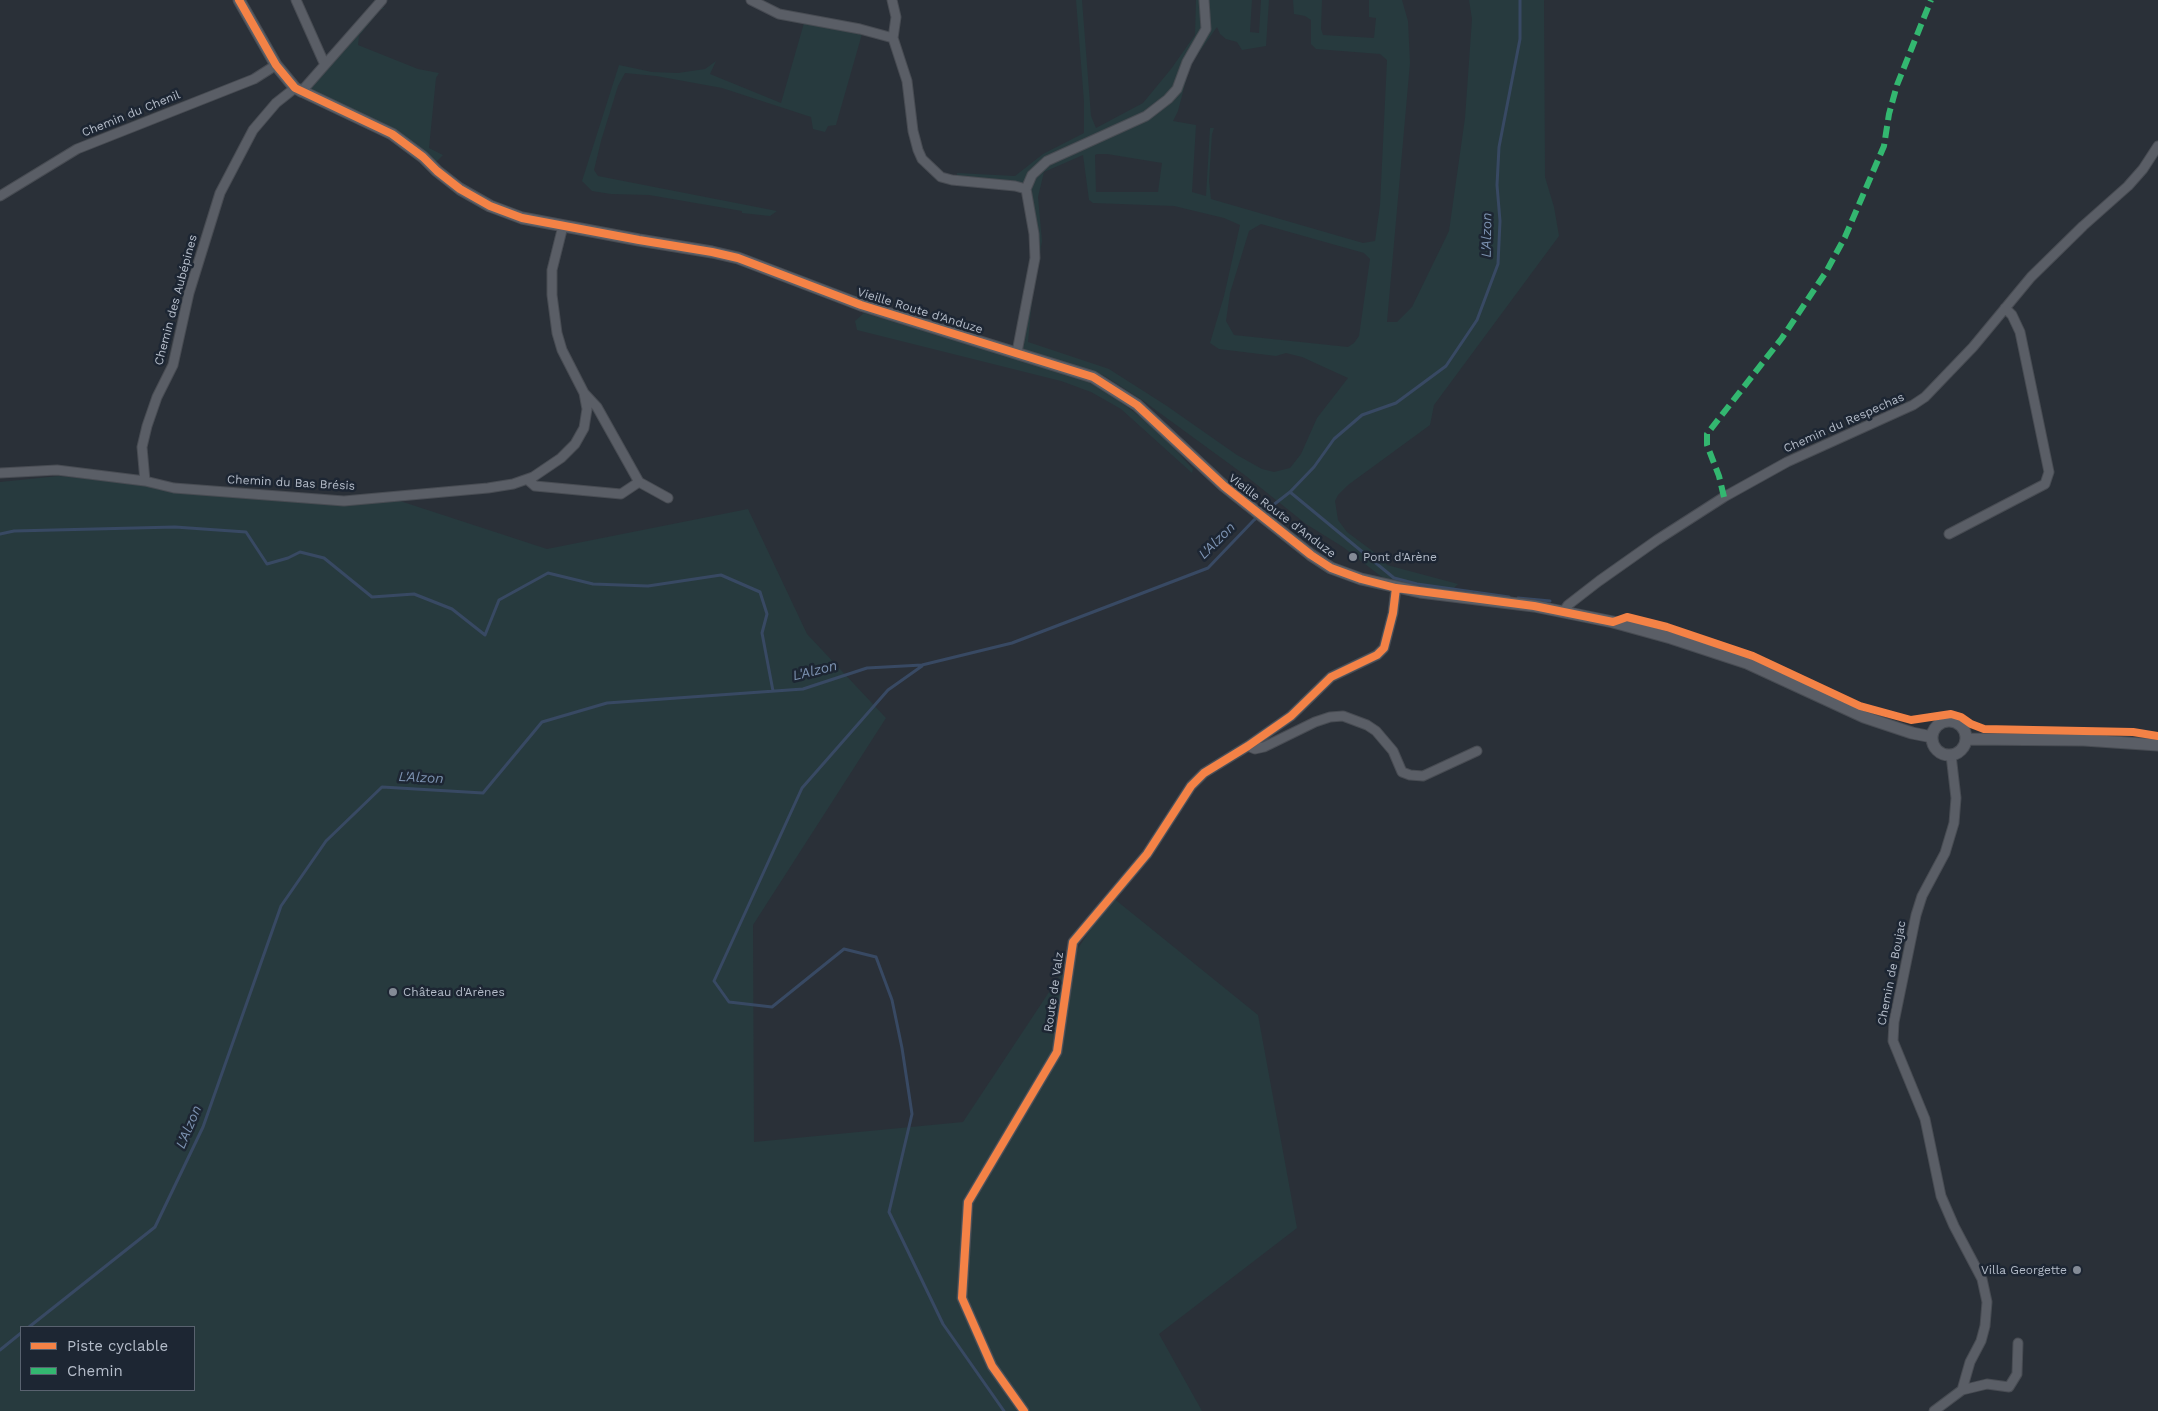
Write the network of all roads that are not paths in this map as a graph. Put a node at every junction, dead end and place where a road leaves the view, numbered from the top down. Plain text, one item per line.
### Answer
1 (239, 0) edge
2 (296, 0) edge
3 (382, 0) edge
4 (751, 0) edge
5 (892, 0) edge
6 (1204, 0) edge
7 (893, 38) junction
8 (276, 65) junction
9 (325, 65) junction
10 (298, 90) junction
11 (2158, 146) edge
12 (1026, 189) junction
13 (0, 196) edge
14 (563, 226) junction
15 (2005, 308) junction
16 (1017, 352) junction
17 (584, 393) junction
18 (0, 473) edge
19 (527, 479) junction
20 (145, 481) junction
21 (639, 482) junction
22 (668, 498) dead end
23 (1949, 534) dead end
24 (1396, 588) junction
25 (1563, 612) junction
26 (1932, 737) junction
27 (1966, 739) junction
28 (2158, 745) edge
29 (1248, 746) junction
30 (1477, 750) dead end
31 (1951, 755) junction
32 (2018, 1343) dead end
33 (1962, 1390) junction
34 (1024, 1411) edge
35 (1934, 1411) edge

1 - 8 street, Vieille Route d'Anduze
2 - 9 street
3 - 9 street, Chemin des Aubépines
4 - 7 street
5 - 7 street
6 - 12 street
7 - 12 street
8 - 10 street, Vieille Route d'Anduze
8 - 13 street, Chemin du Chenil
9 - 10 street, Chemin des Aubépines
10 - 14 street, Vieille Route d'Anduze
10 - 20 street, Chemin des Aubépines
11 - 15 street, Chemin du Respechas
12 - 16 street
14 - 16 street, Vieille Route d'Anduze
14 - 17 street, Chemin du Bas Brésis
15 - 23 street
15 - 25 street, Chemin du Respechas
16 - 24 street, Vieille Route d'Anduze
17 - 19 street, Chemin du Bas Brésis
17 - 21 street, Chemin du Bas Brésis
18 - 20 street, Chemin du Bas Brésis
19 - 20 street, Chemin du Bas Brésis
19 - 21 street
21 - 22 street
24 - 25 street, Vieille Route d'Anduze
24 - 29 street, Route de Valz
25 - 26 street, Vieille Route d'Anduze
26 - 27 street
26 - 31 street
27 - 28 street
27 - 31 street
29 - 30 street
29 - 34 street, Route de Valz
31 - 33 street, Chemin de Boujac
32 - 33 street
33 - 35 street

